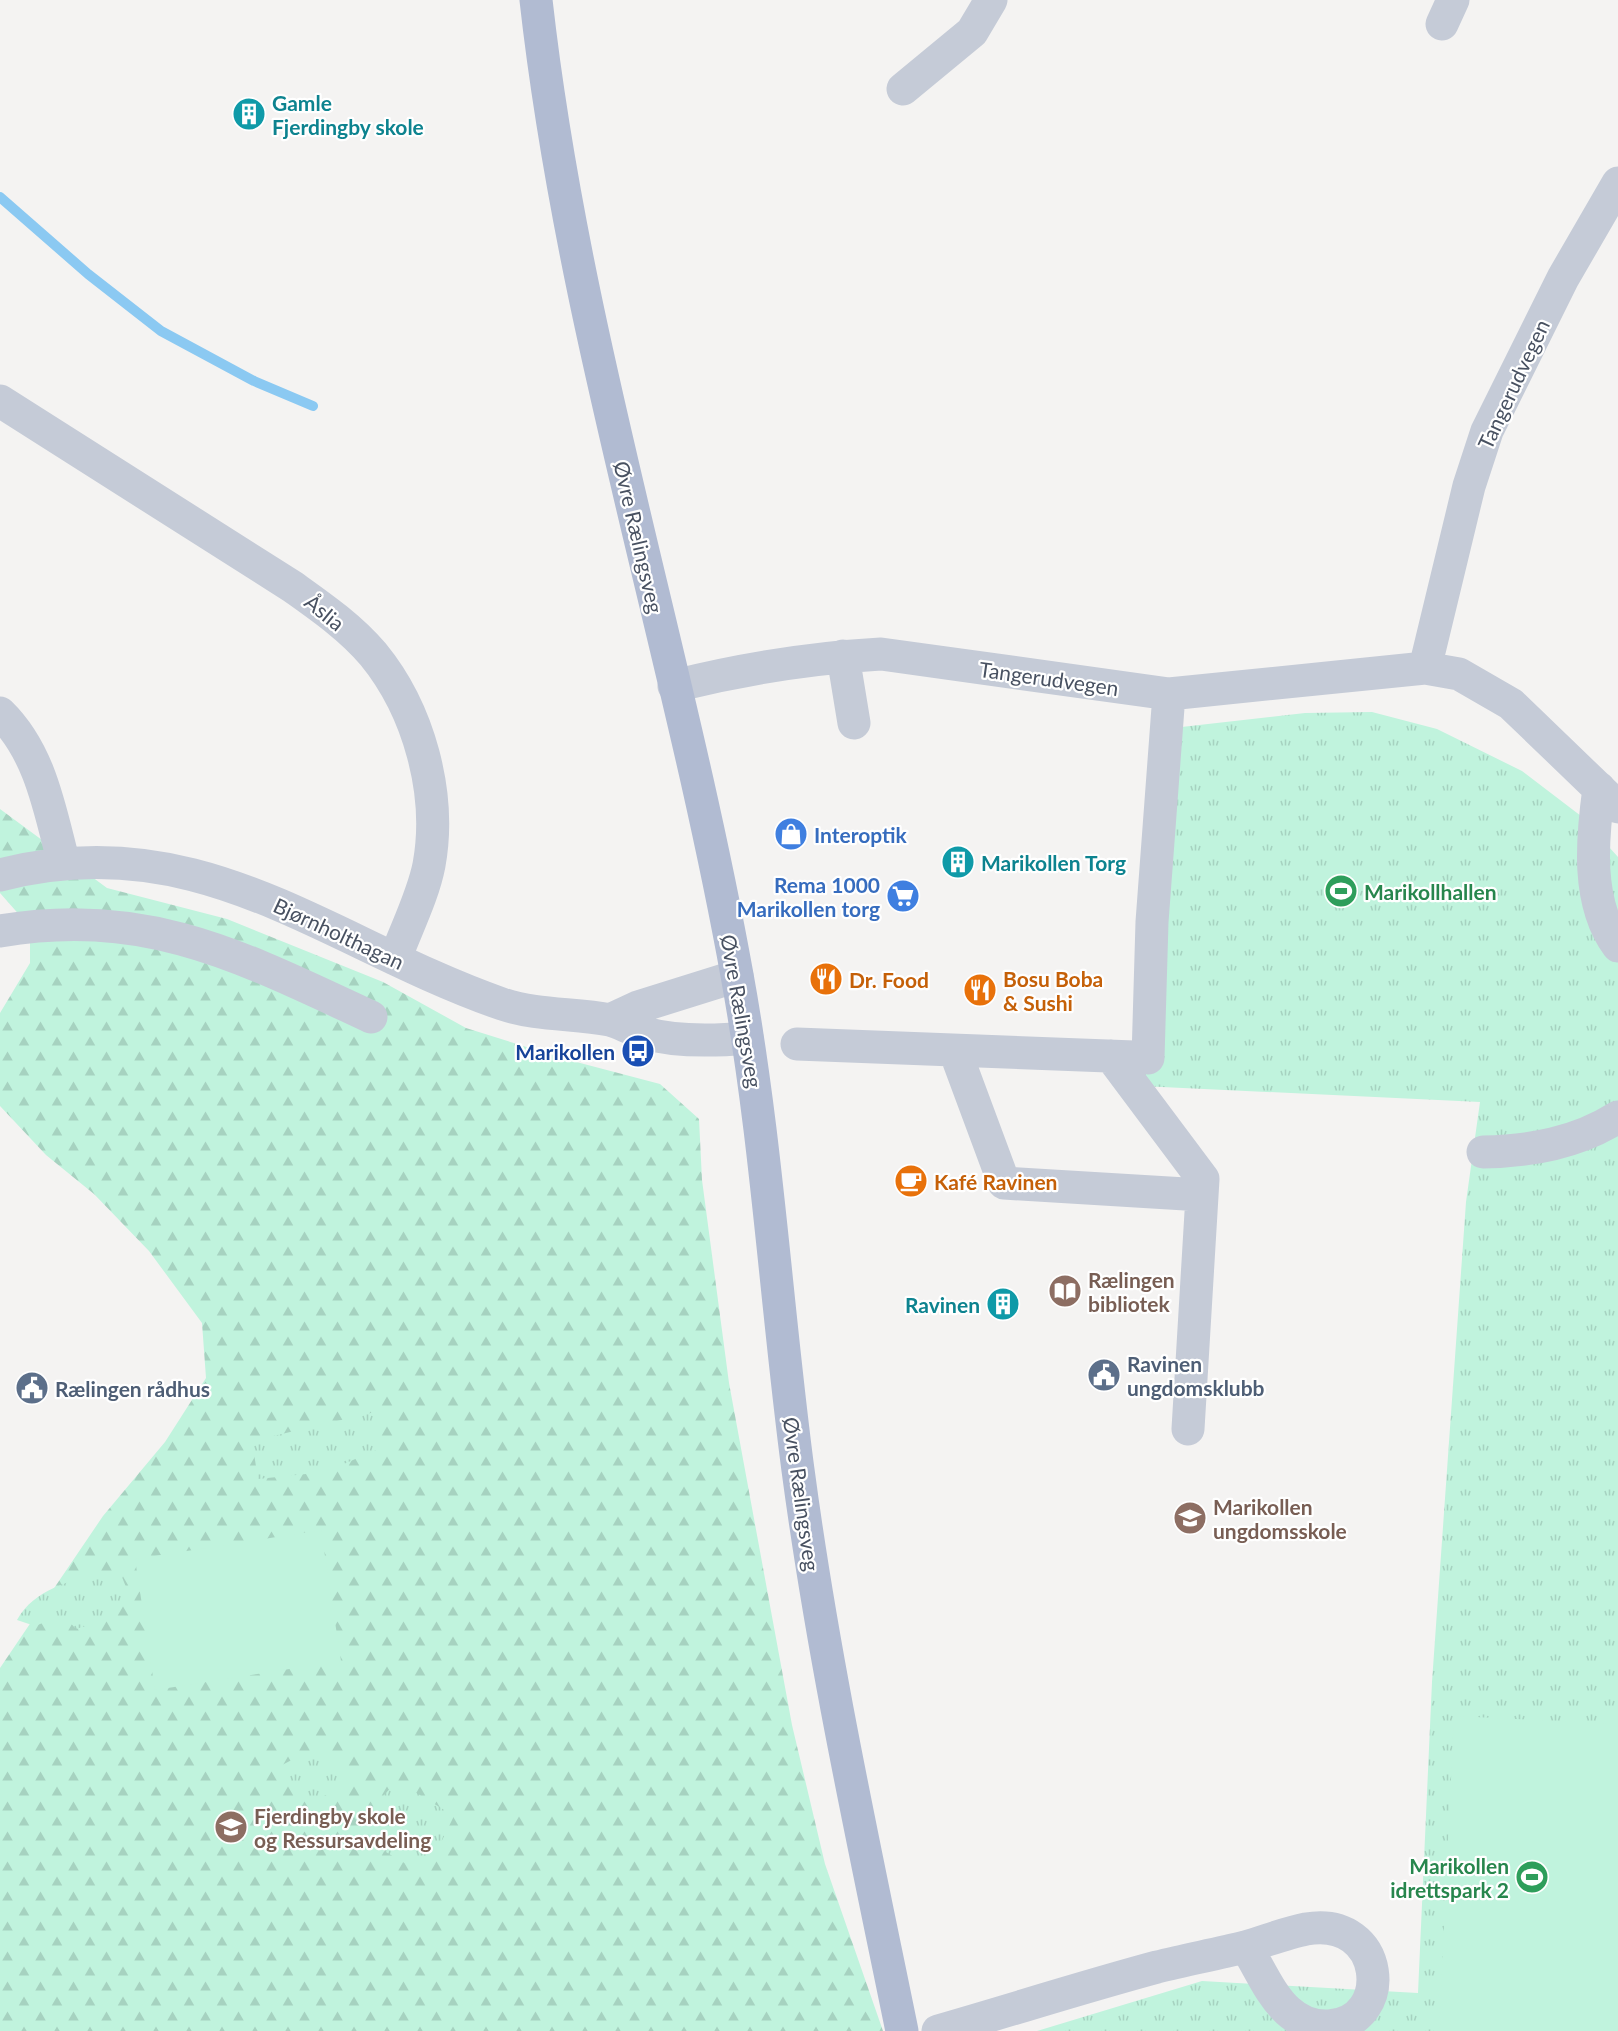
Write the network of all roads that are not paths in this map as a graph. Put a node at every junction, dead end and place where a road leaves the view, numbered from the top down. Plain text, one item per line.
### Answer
1 (536, 0) edge
2 (991, 0) edge
3 (903, 89) dead end
4 (1618, 183) edge
5 (0, 401) edge
6 (843, 656) junction
7 (1425, 668) junction
8 (674, 686) junction
9 (1169, 694) junction
10 (0, 713) edge
11 (854, 723) dead end
12 (1608, 798) edge
13 (64, 864) junction
14 (0, 875) edge
15 (0, 931) edge
16 (1618, 946) edge
17 (395, 959) junction
18 (737, 976) junction
19 (371, 1017) dead end
20 (610, 1020) junction
21 (747, 1038) junction
22 (797, 1044) dead end
23 (955, 1051) junction
24 (1111, 1056) junction
25 (1618, 1117) edge
26 (1483, 1152) dead end
27 (1202, 1195) junction
28 (1188, 1429) dead end
29 (1246, 1947) dead end
30 (902, 2031) edge
31 (938, 2031) edge

1 - 8 main road, Øvre Rælingsveg
2 - 3 street
4 - 7 street, Tangerudvegen
5 - 17 street, Åslia
6 - 8 street, Tangerudvegen
6 - 9 street, Tangerudvegen
6 - 11 street
7 - 9 street, Tangerudvegen
7 - 12 street, Tangerudvegen
8 - 18 main road, Øvre Rælingsveg
9 - 24 street
10 - 13 street
12 - 16 street, Tangerudvegen
13 - 14 street, Bjørnholthagan
13 - 17 street, Bjørnholthagan
15 - 19 street
17 - 20 street, Bjørnholthagan
18 - 20 street
18 - 21 main road, Øvre Rælingsveg
20 - 21 street, Bjørnholthagan
21 - 30 main road, Øvre Rælingsveg
22 - 23 street
23 - 24 street
23 - 27 street
24 - 27 street
25 - 26 street
27 - 28 street
29 - 31 street

